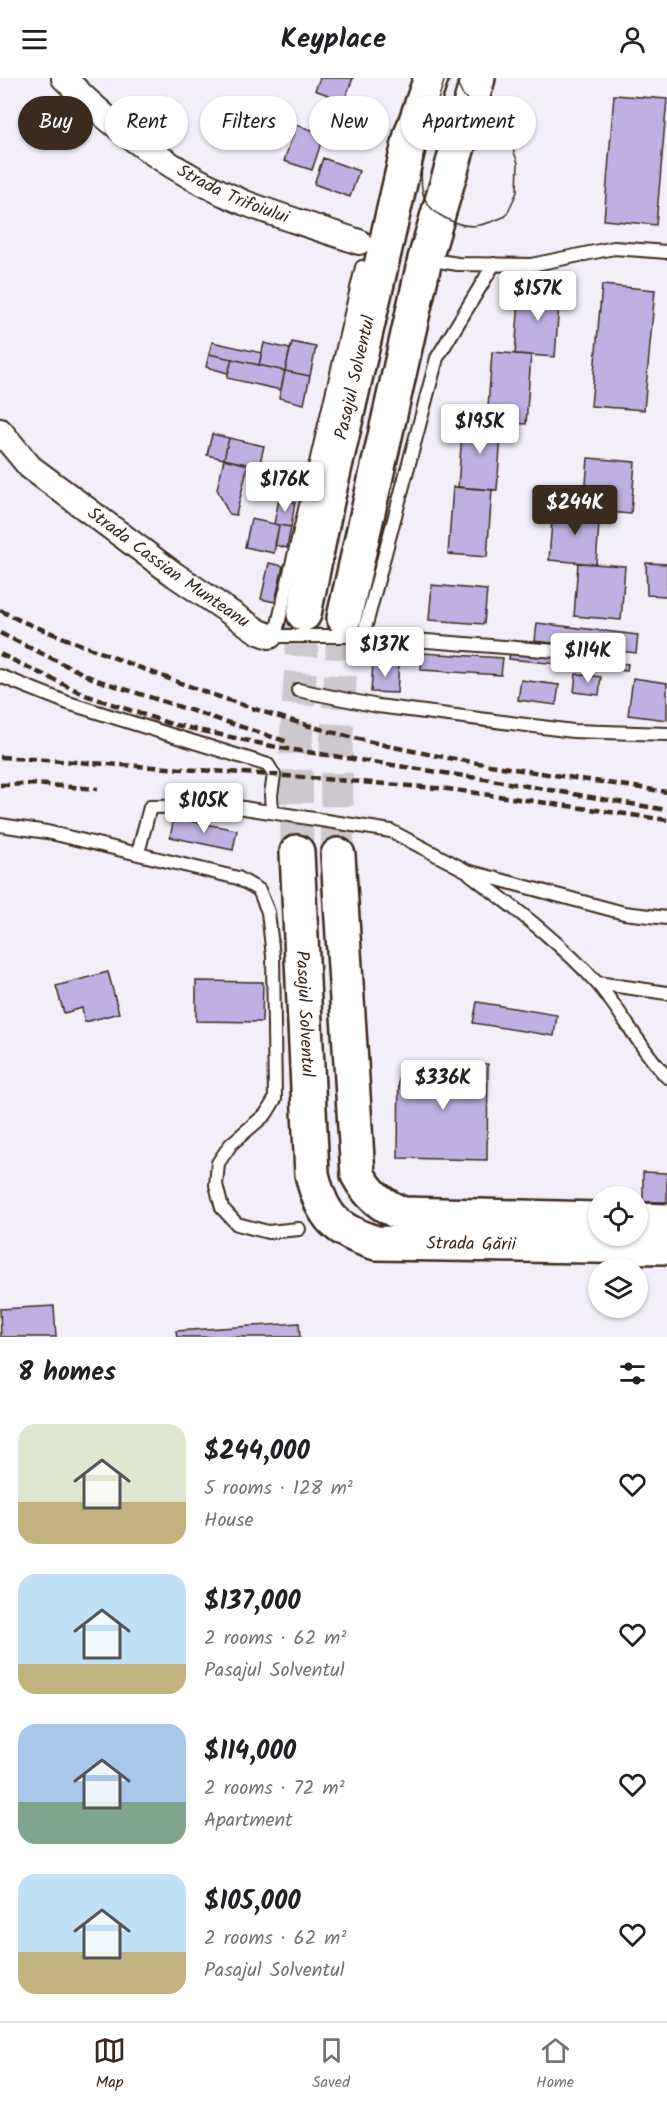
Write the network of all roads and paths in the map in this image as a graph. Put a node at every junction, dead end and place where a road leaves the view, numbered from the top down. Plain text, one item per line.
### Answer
1 (64, 78) edge
2 (431, 78) edge
3 (477, 78) edge
4 (667, 252) edge
5 (369, 253) junction
6 (425, 259) junction
7 (494, 264) junction
8 (0, 431) edge
9 (304, 614) tunnel mouth
10 (353, 627) junction
11 (272, 637) junction
12 (595, 654) dead end
13 (0, 676) edge
14 (298, 690) dead end
15 (667, 734) edge
16 (273, 812) junction
17 (0, 825) edge
18 (297, 852) tunnel mouth
19 (138, 853) junction
20 (338, 855) tunnel mouth
21 (467, 871) junction
22 (667, 918) edge
23 (597, 983) junction
24 (667, 993) edge
25 (667, 1077) edge
26 (312, 1174) joint
27 (588, 1220) edge
28 (648, 1221) edge
29 (667, 1221) edge
30 (299, 1229) dead end
31 (667, 1247) edge

1 - 5 street, Strada Trifoiului
2 - 5 main road, Pasajul Solventul
3 - 6 main road
4 - 7 lane
5 - 9 main road, Pasajul Solventul
5 - 11 lane
6 - 7 lane
6 - 10 main road
7 - 10 lane
8 - 11 street, Strada Cassian Munteanu
10 - 11 lane, Strada Cassian Munteanu
10 - 12 lane, Strada Cassian Munteanu
13 - 16 lane
14 - 15 lane
16 - 19 lane
16 - 21 lane
17 - 19 lane
18 - 26 main road, Pasajul Solventul
19 - 30 lane
20 - 27 main road, Strada Gării
21 - 22 lane
21 - 23 lane
23 - 24 lane
23 - 25 lane
26 - 31 main road, Strada Gării
28 - 29 main road

